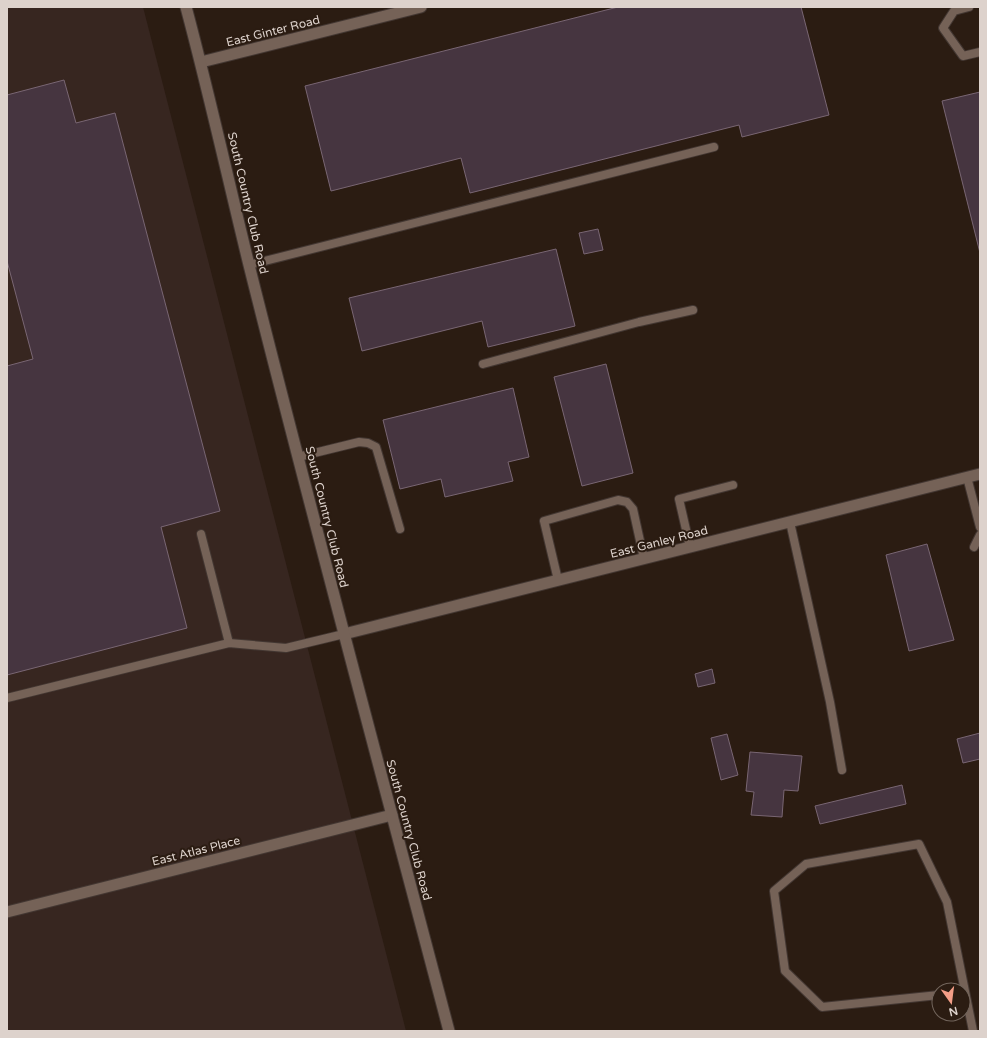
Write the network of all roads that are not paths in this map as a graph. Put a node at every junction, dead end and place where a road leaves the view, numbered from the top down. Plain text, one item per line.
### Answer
1 (186, 7) edge
2 (421, 7) edge
3 (970, 7) edge
4 (980, 52) edge
5 (201, 62) junction
6 (714, 147) dead end
7 (249, 265) junction
8 (693, 310) dead end
9 (483, 364) dead end
10 (298, 457) junction
11 (980, 474) edge
12 (967, 477) junction
13 (734, 485) dead end
14 (790, 522) junction
15 (980, 527) edge
16 (400, 529) dead end
17 (201, 534) dead end
18 (980, 535) edge
19 (690, 547) junction
20 (974, 547) dead end
21 (644, 559) junction
22 (558, 580) junction
23 (344, 634) junction
24 (229, 643) junction
25 (7, 698) edge
26 (842, 770) dead end
27 (392, 815) junction
28 (7, 912) edge
29 (962, 982) edge
30 (931, 996) edge
31 (449, 1031) edge

1 - 5 street, South Country Club Road
2 - 5 street, East Ginter Road
3 - 4 lane
5 - 7 street, South Country Club Road
6 - 7 lane
7 - 10 street, South Country Club Road
8 - 9 lane
10 - 16 lane
10 - 23 street, South Country Club Road
11 - 12 street, East Ganley Road
12 - 14 street, East Ganley Road
12 - 15 lane
13 - 19 lane
14 - 19 street, East Ganley Road
14 - 26 lane
17 - 24 lane
18 - 20 lane
19 - 21 street, East Ganley Road
21 - 22 street, East Ganley Road
21 - 22 lane
22 - 23 street, East Ganley Road
23 - 24 lane
23 - 27 street, South Country Club Road
24 - 25 lane
27 - 28 street, East Atlas Place
27 - 31 street, South Country Club Road
29 - 30 lane

